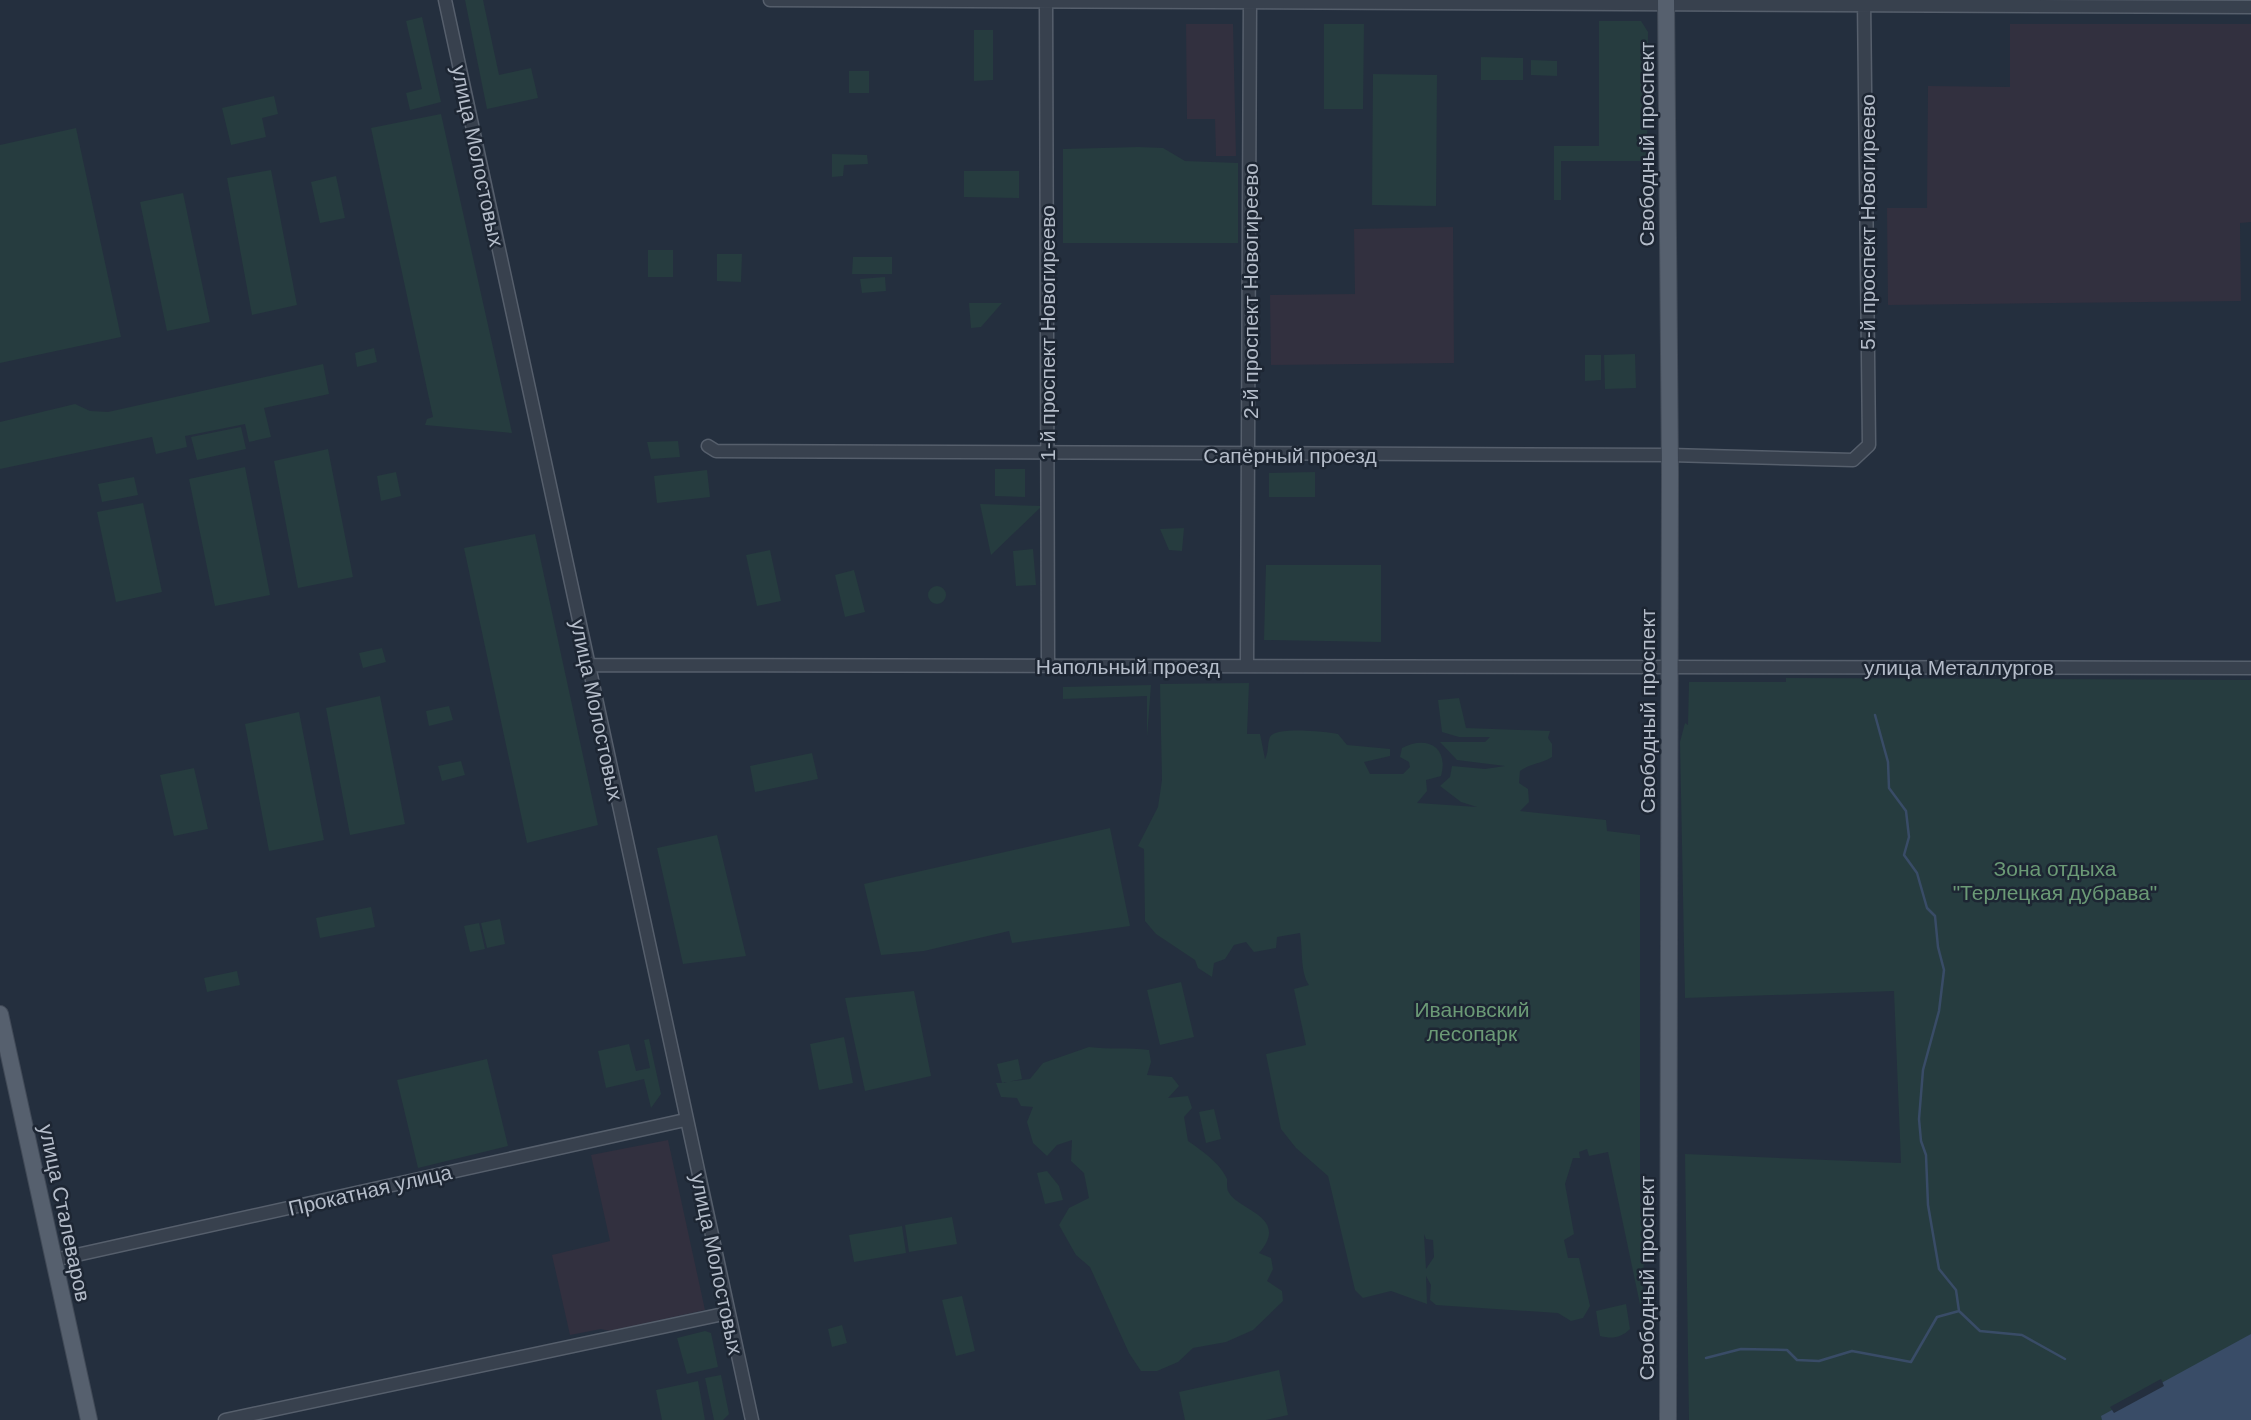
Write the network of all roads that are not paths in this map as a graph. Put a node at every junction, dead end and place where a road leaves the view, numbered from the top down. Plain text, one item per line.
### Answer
1 (445, 0) edge
2 (770, 0) edge
3 (1046, 1) edge
4 (1250, 1) edge
5 (1665, 1) edge
6 (1864, 3) edge
7 (2063, 3) edge
8 (2251, 7) edge
9 (1869, 445) joint
10 (708, 446) dead end
11 (1048, 454) junction
12 (1250, 455) junction
13 (1670, 455) junction
14 (1667, 665) junction
15 (589, 666) junction
16 (1048, 666) junction
17 (1247, 666) junction
18 (2251, 668) edge
19 (0, 1014) edge
20 (685, 1120) junction
21 (54, 1260) junction
22 (728, 1313) junction
23 (89, 1420) edge
24 (225, 1420) edge
25 (752, 1420) edge
26 (1668, 1420) edge

1 - 15 street, улица Молостовых
2 - 3 street
3 - 4 street
3 - 11 street, 1-й проспект Новогиреево
4 - 5 street
4 - 12 street, 2-й проспект Новогиреево
5 - 6 street
5 - 13 main road, Свободный проспект
6 - 7 street
6 - 9 street, 5-й проспект Новогиреево
7 - 8 street
9 - 13 street, Сапёрный проезд
10 - 11 street, Сапёрный проезд
11 - 12 street, Сапёрный проезд
11 - 16 street, 1-й проспект Новогиреево
12 - 13 street, Сапёрный проезд
12 - 17 street, 2-й проспект Новогиреево
13 - 14 main road, Свободный проспект
14 - 17 street, Напольный проезд
14 - 18 street, улица Металлургов
14 - 26 main road, Свободный проспект
15 - 16 street, Напольный проезд
15 - 20 street, улица Молостовых
16 - 17 street, Напольный проезд
19 - 21 main road, улица Сталеваров
20 - 21 street, Прокатная улица
20 - 22 street, улица Молостовых
21 - 23 main road, улица Сталеваров
22 - 24 street
22 - 25 street, улица Молостовых

